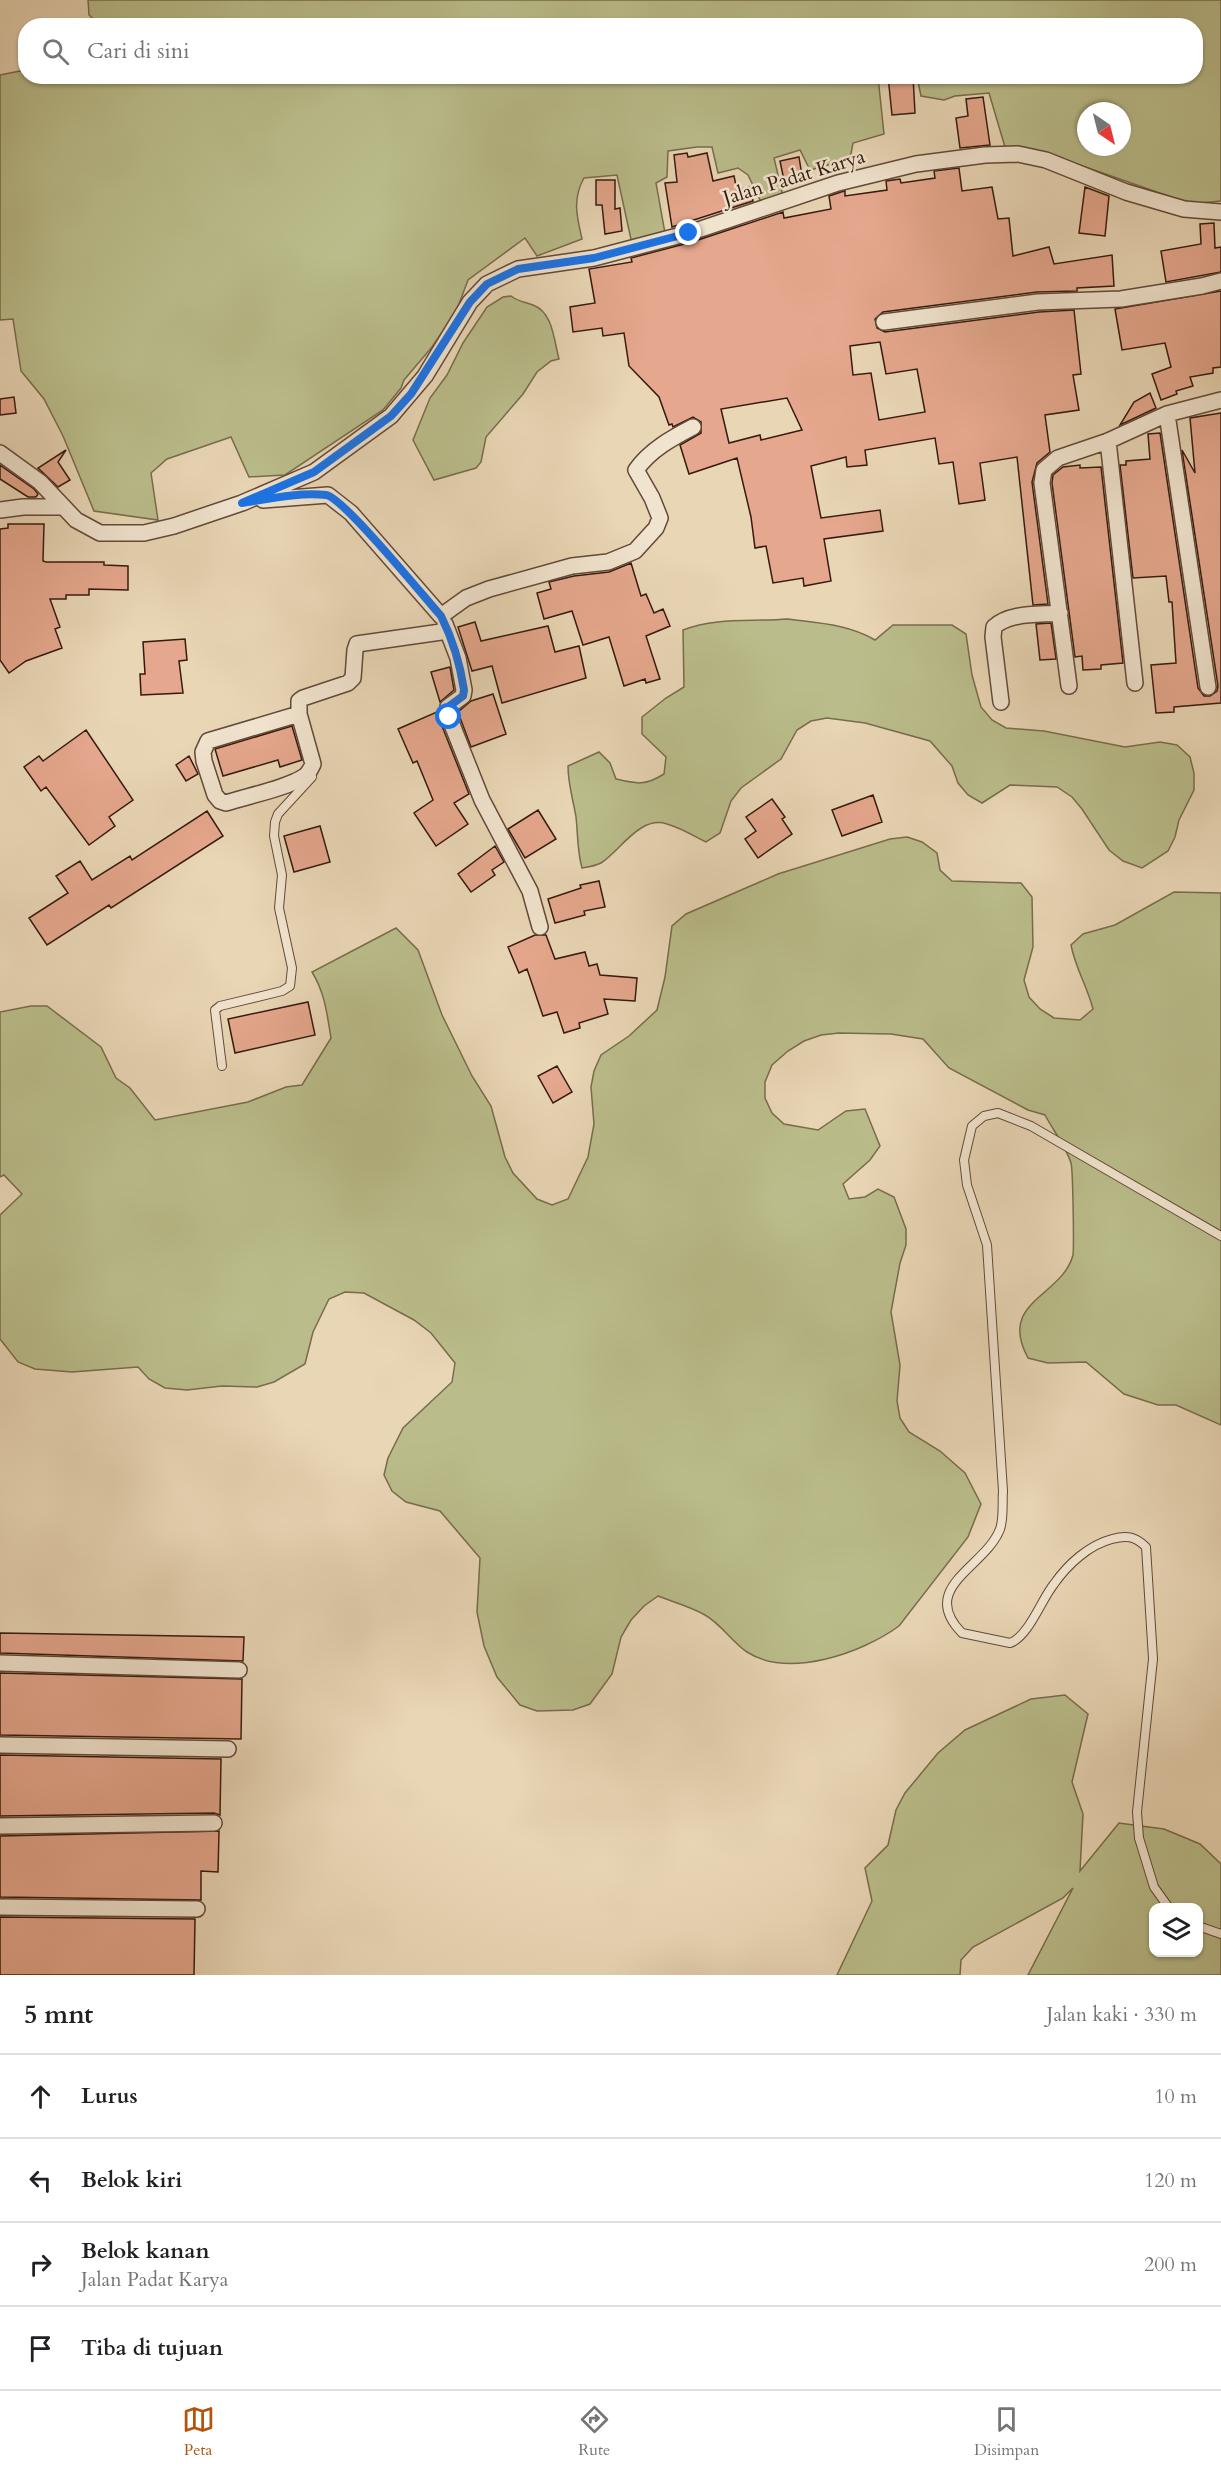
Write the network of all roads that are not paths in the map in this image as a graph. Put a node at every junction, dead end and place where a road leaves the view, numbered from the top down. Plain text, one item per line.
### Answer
1 (1221, 212) edge
2 (1221, 281) edge
3 (884, 322) dead end
4 (1221, 400) edge
5 (1167, 414) junction
6 (693, 427) dead end
7 (1108, 441) junction
8 (0, 453) edge
9 (242, 503) junction
10 (64, 507) junction
11 (0, 510) edge
12 (1060, 613) junction
13 (441, 616) junction
14 (448, 631) junction
15 (1135, 683) dead end
16 (1069, 686) dead end
17 (1208, 687) dead end
18 (1001, 702) dead end
19 (299, 714) junction
20 (313, 764) junction
21 (540, 927) dead end
22 (222, 1066) dead end
23 (1221, 1236) edge
24 (0, 1663) edge
25 (239, 1670) dead end
26 (0, 1745) edge
27 (228, 1749) dead end
28 (214, 1823) dead end
29 (0, 1826) edge
30 (1165, 1903) edge
31 (0, 1906) edge
32 (197, 1909) dead end
33 (1203, 1928) edge
34 (1221, 1934) edge

1 - 9 street, Jalan Padat Karya
2 - 3 street
4 - 5 street
5 - 7 street
5 - 17 street
6 - 13 street
7 - 12 street
7 - 15 street
8 - 10 street, Jalan Padat Karya
9 - 10 street, Jalan Padat Karya
9 - 13 street
10 - 11 street
12 - 16 street
12 - 18 street
13 - 14 street
14 - 19 street
14 - 21 street
19 - 20 street
19 - 20 street
20 - 22 lane
23 - 30 lane
24 - 25 street
26 - 27 street
28 - 29 street
31 - 32 street
33 - 34 lane

